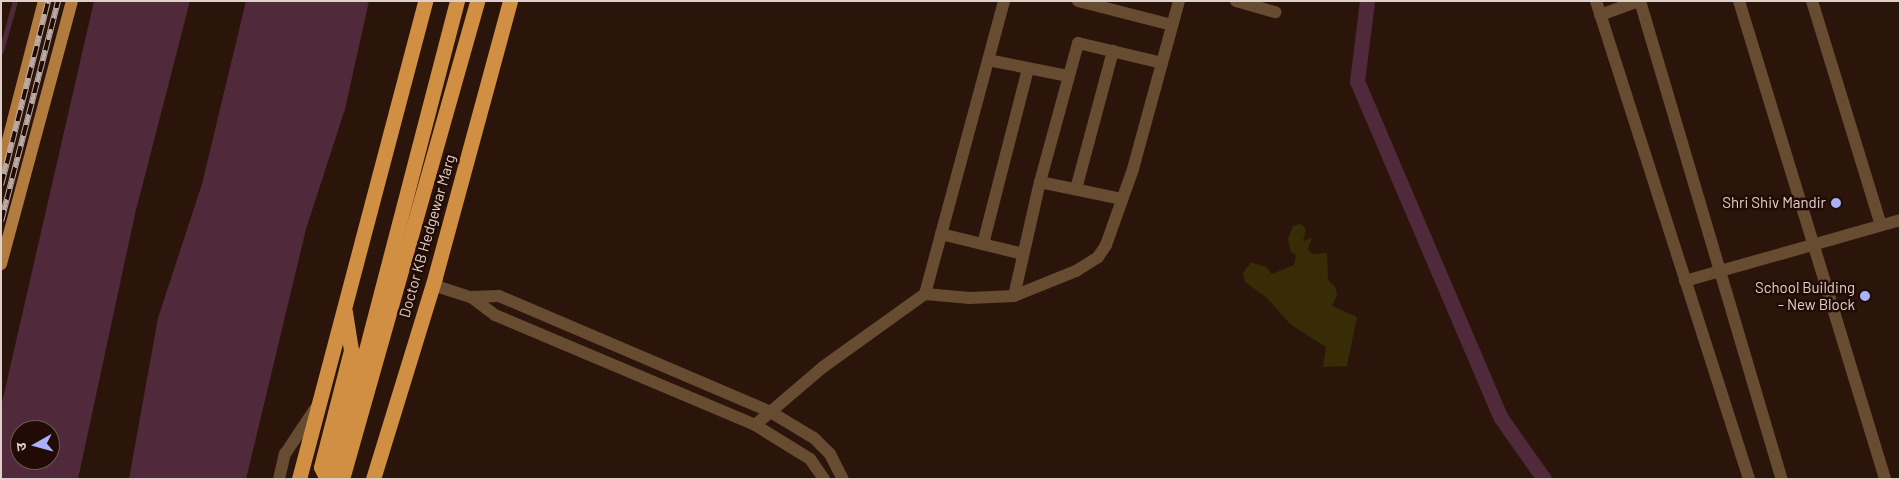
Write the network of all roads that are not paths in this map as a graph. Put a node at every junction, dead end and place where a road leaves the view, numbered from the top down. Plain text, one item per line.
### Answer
1 (44, 1) edge
2 (72, 1) edge
3 (425, 1) edge
4 (457, 1) edge
5 (477, 1) edge
6 (510, 1) edge
7 (1004, 1) edge
8 (1078, 1) edge
9 (1179, 1) edge
10 (1236, 1) edge
11 (1596, 1) edge
12 (1639, 1) edge
13 (1739, 1) edge
14 (1812, 1) edge
15 (1274, 12) dead end
16 (1600, 15) junction
17 (1172, 25) junction
18 (1113, 51) junction
19 (988, 60) junction
20 (1162, 63) junction
21 (1028, 69) junction
22 (1068, 76) junction
23 (1, 167) edge
24 (1040, 182) junction
25 (1076, 189) junction
26 (1122, 199) junction
27 (1900, 220) edge
28 (1881, 225) junction
29 (941, 234) junction
30 (1815, 243) junction
31 (983, 244) junction
32 (1023, 254) junction
33 (1, 264) edge
34 (1719, 272) junction
35 (1685, 281) junction
36 (433, 285) junction
37 (925, 294) junction
38 (1014, 296) junction
39 (471, 297) junction
40 (344, 305) junction
41 (320, 402) junction
42 (770, 411) junction
43 (755, 425) junction
44 (279, 479) edge
45 (299, 479) edge
46 (328, 479) edge
47 (342, 479) edge
48 (373, 479) edge
49 (824, 479) edge
50 (843, 479) edge
51 (1749, 479) edge
52 (1782, 479) edge
53 (1886, 479) edge

1 - 23 main road
2 - 33 main road
3 - 40 highway
4 - 46 highway
5 - 47 highway
6 - 36 highway, Doctor KB Hedgewar Marg
7 - 19 street
8 - 17 street
9 - 17 street
10 - 15 street
11 - 16 street
12 - 16 street
12 - 34 street
13 - 30 street
14 - 28 street
16 - 35 street
17 - 20 street
18 - 20 street
18 - 22 street
18 - 25 street
19 - 21 street
19 - 29 street
20 - 26 street
21 - 22 street
21 - 31 street
22 - 24 street
24 - 25 street
24 - 32 street
25 - 26 street
26 - 38 street
27 - 28 street
28 - 30 street
29 - 31 street
29 - 37 street
30 - 34 street
30 - 53 street
31 - 32 street
32 - 38 street
34 - 35 street
34 - 52 street
35 - 51 street
36 - 39 street
36 - 48 highway, Doctor KB Hedgewar Marg
37 - 38 street
37 - 42 street
39 - 42 street
39 - 43 street
40 - 41 highway
40 - 46 highway
41 - 44 street
41 - 45 highway
42 - 43 street
42 - 50 street
43 - 49 street

